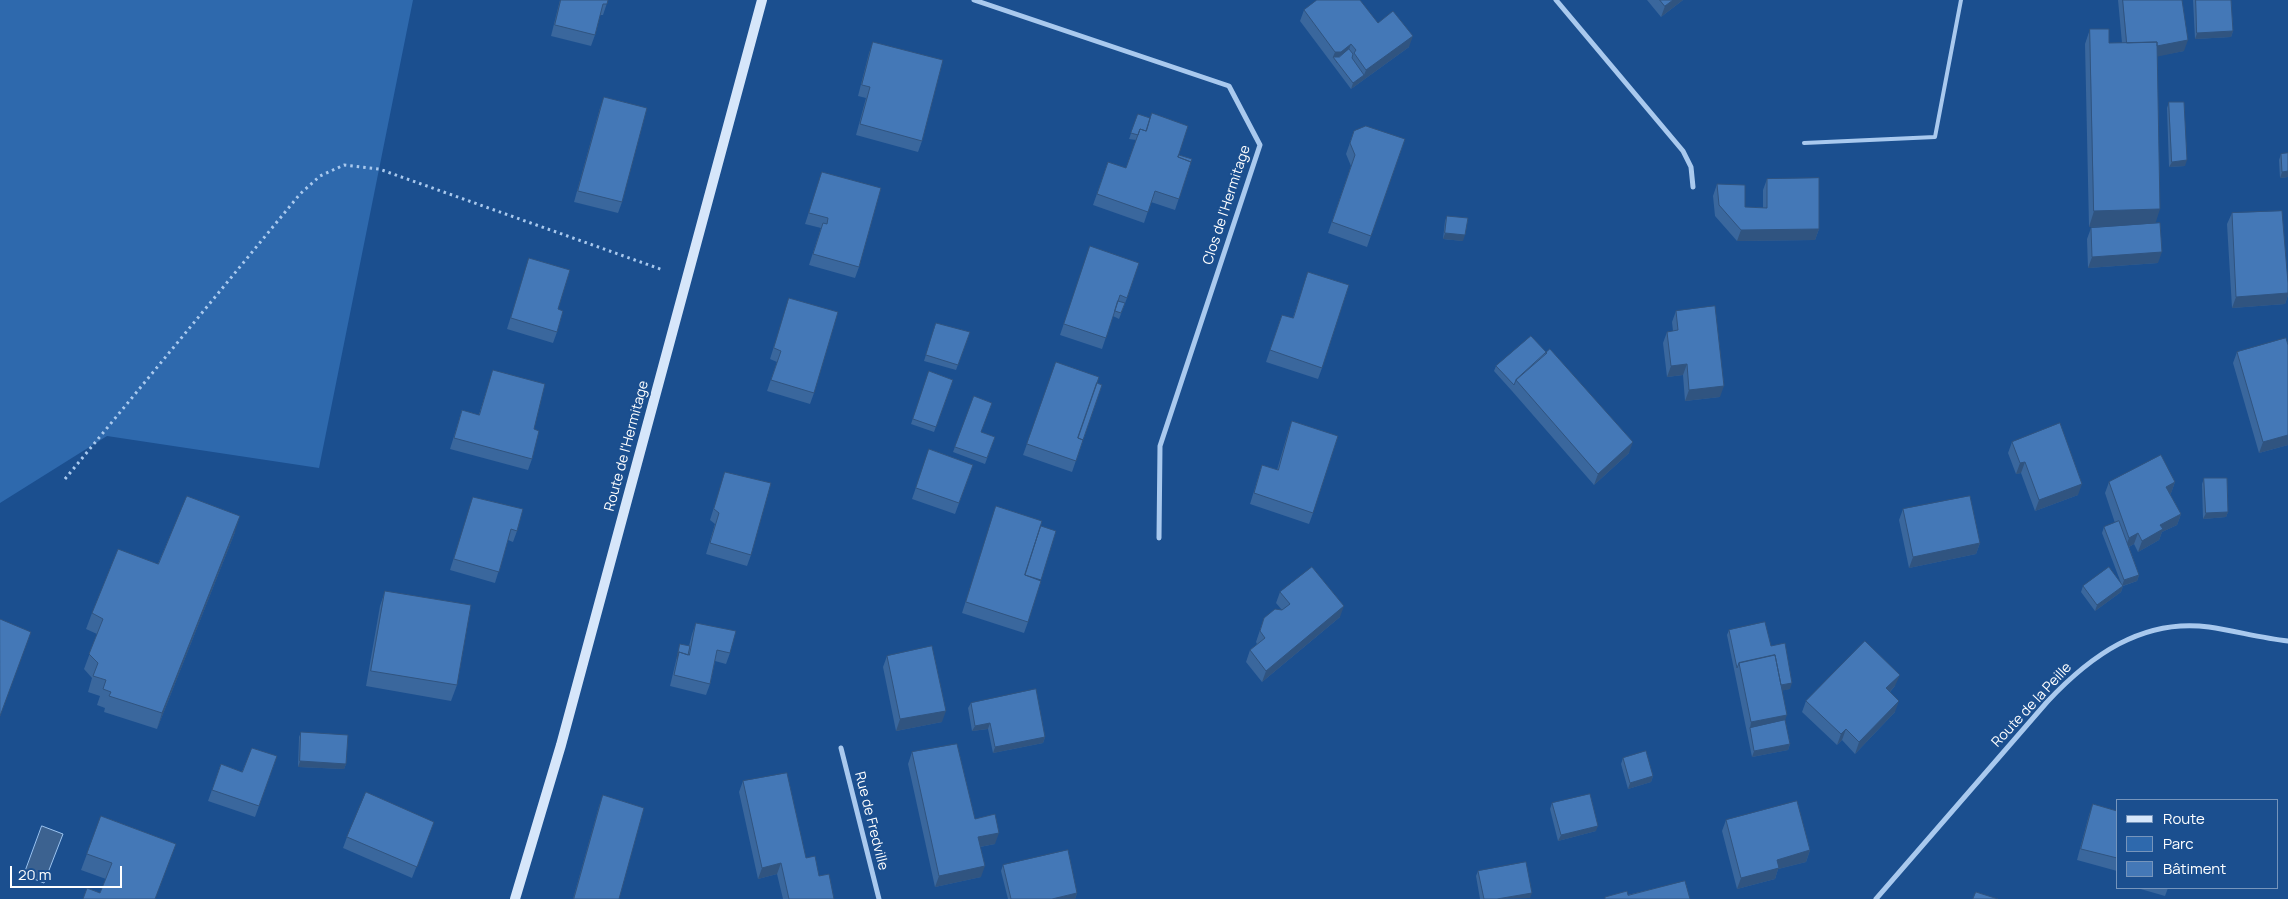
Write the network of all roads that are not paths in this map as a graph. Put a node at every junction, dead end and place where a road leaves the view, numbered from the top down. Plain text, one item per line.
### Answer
1 (762, 0) edge
2 (974, 0) edge
3 (1556, 0) edge
4 (1961, 0) edge
5 (1804, 143) dead end
6 (1693, 187) dead end
7 (1159, 538) dead end
8 (2288, 641) edge
9 (841, 748) dead end
10 (516, 899) edge
11 (879, 899) edge
12 (1876, 899) edge

1 - 10 street, Route de l'Hermitage
2 - 7 street, Clos de l'Hermitage
3 - 6 street
4 - 5 lane
8 - 12 street, Route de la Peille
9 - 11 street, Rue de Fredville

